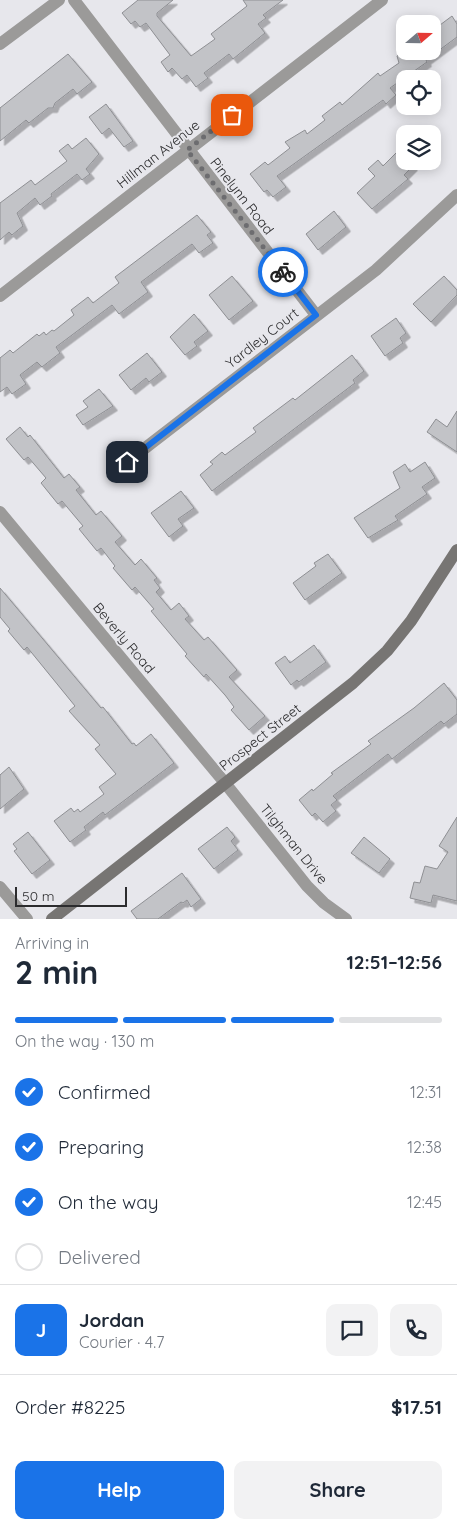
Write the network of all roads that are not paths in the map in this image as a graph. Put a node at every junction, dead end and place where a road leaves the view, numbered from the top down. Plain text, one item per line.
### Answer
1 (59, 0) edge
2 (74, 0) edge
3 (382, 0) edge
4 (0, 44) edge
5 (187, 150) junction
6 (457, 195) edge
7 (0, 296) edge
8 (316, 315) junction
9 (127, 462) dead end
10 (0, 512) edge
11 (457, 550) edge
12 (225, 783) junction
13 (0, 887) edge
14 (27, 919) edge
15 (52, 919) edge
16 (346, 919) edge

1 - 4 street
2 - 5 street, Pinelynn Road
3 - 5 street, Hillman Avenue
5 - 7 street, Hillman Avenue
5 - 8 street, Pinelynn Road
6 - 8 street, Yardley Court
8 - 9 street, Yardley Court
10 - 12 street, Beverly Road
11 - 12 main road, Prospect Street
12 - 15 main road, Prospect Street
12 - 16 street, Tilghman Drive
13 - 14 street

